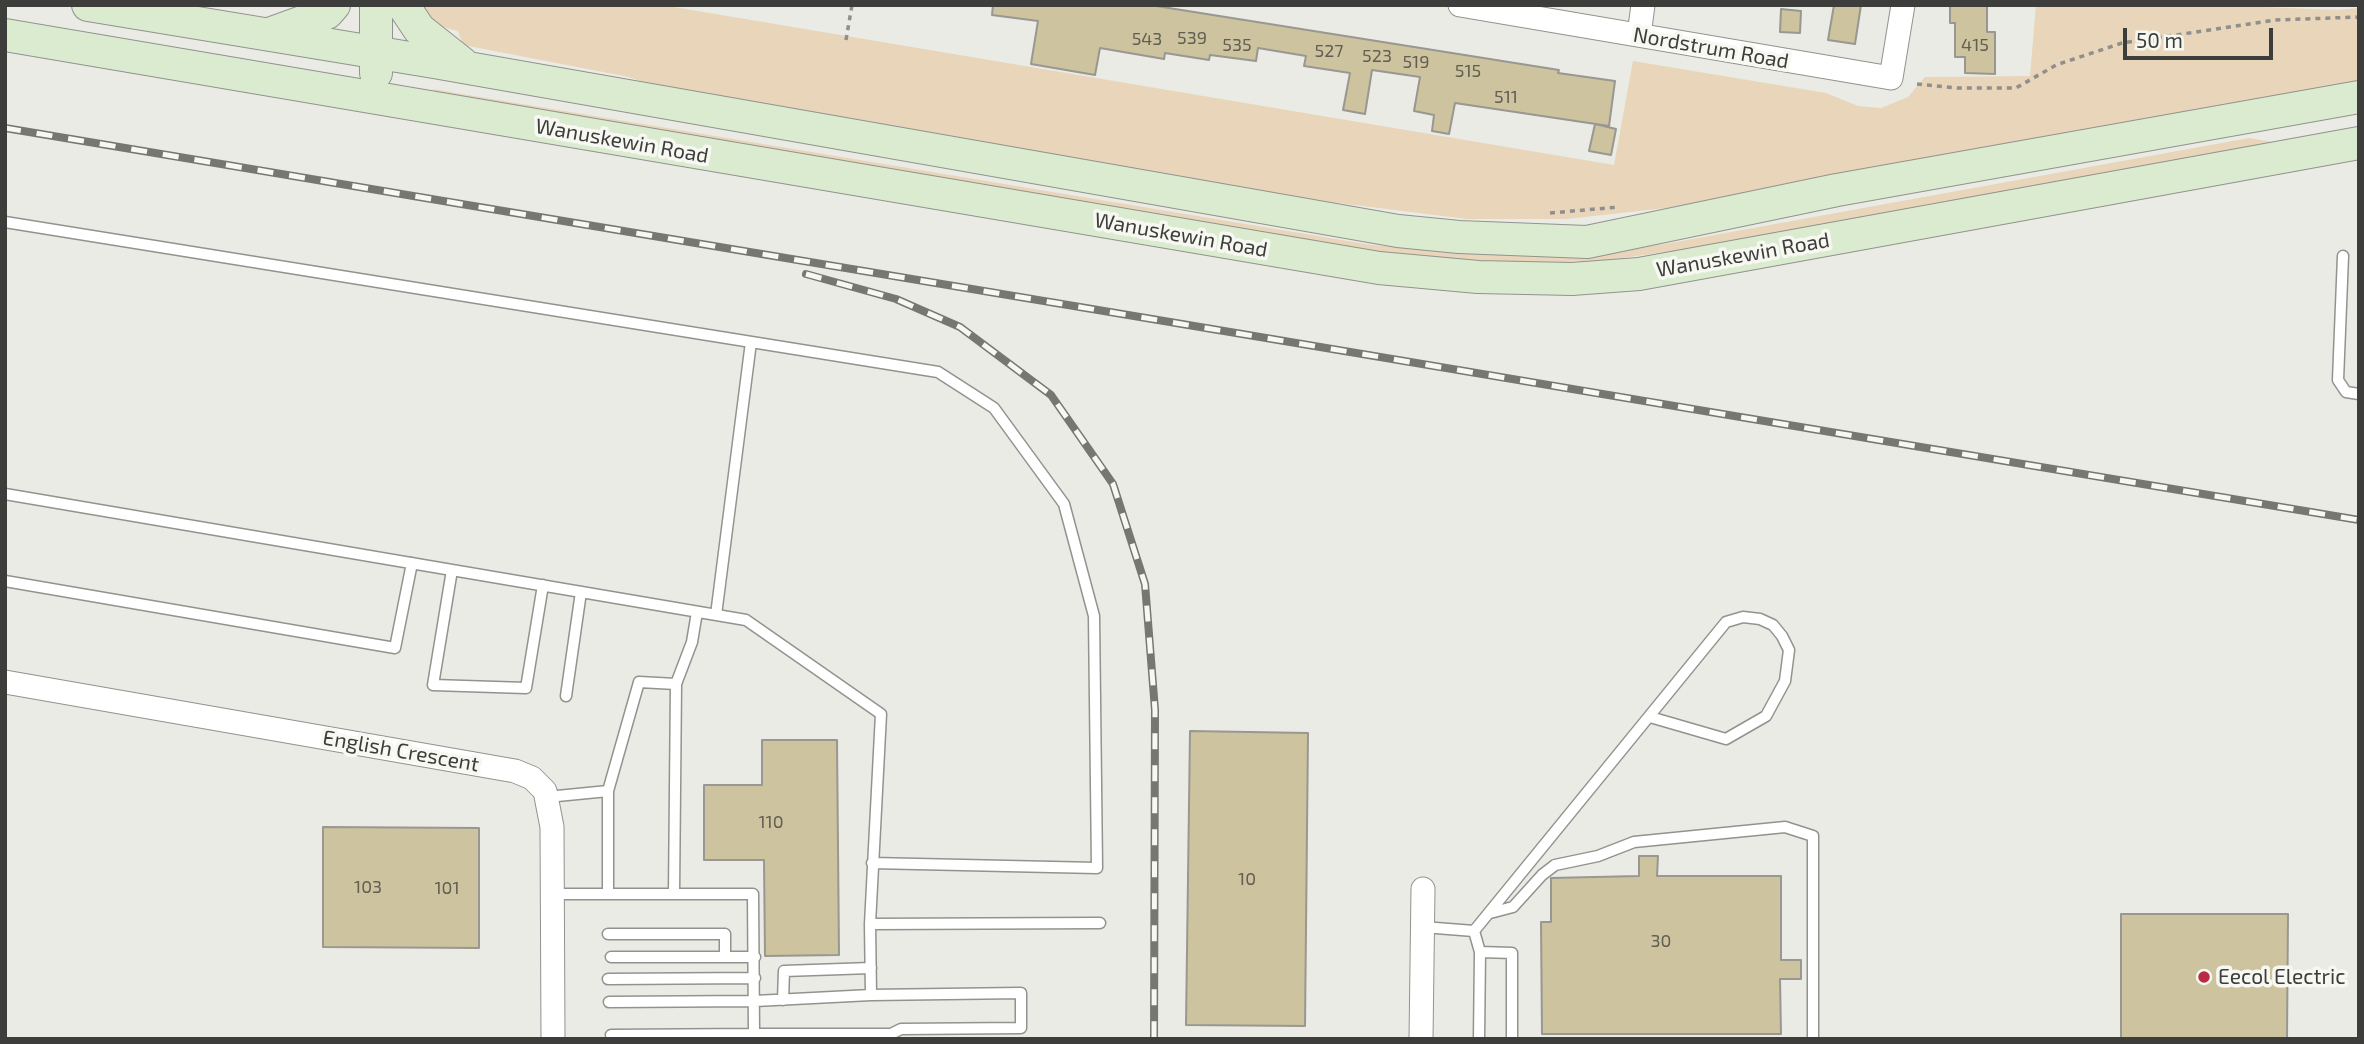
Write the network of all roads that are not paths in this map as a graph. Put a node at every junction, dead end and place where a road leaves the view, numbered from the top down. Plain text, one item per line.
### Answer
1 (88, 5) edge
2 (334, 5) edge
3 (376, 5) edge
4 (403, 5) edge
5 (1460, 5) edge
6 (1643, 5) edge
7 (1903, 5) edge
8 (267, 34) junction
9 (5, 35) edge
10 (1639, 35) junction
11 (376, 52) junction
12 (469, 68) junction
13 (2359, 97) edge
14 (375, 99) junction
15 (2359, 143) edge
16 (5, 222) edge
17 (2343, 256) dead end
18 (751, 342) junction
19 (2359, 394) edge
20 (5, 495) edge
21 (412, 563) junction
22 (452, 570) junction
23 (5, 581) edge
24 (543, 585) junction
25 (581, 592) junction
26 (697, 612) junction
27 (716, 615) junction
28 (5, 682) edge
29 (676, 684) junction
30 (566, 696) dead end
31 (1650, 716) junction
32 (608, 791) junction
33 (547, 797) junction
34 (872, 863) junction
35 (1423, 889) dead end
36 (552, 894) junction
37 (608, 894) junction
38 (674, 894) junction
39 (1490, 913) junction
40 (870, 923) junction
41 (1100, 923) dead end
42 (1423, 928) junction
43 (1474, 931) junction
44 (608, 934) dead end
45 (1480, 952) junction
46 (611, 957) dead end
47 (725, 957) junction
48 (755, 957) junction
49 (871, 968) junction
50 (755, 978) junction
51 (608, 979) dead end
52 (871, 995) junction
53 (783, 1000) junction
54 (755, 1001) junction
55 (609, 1002) dead end
56 (754, 1034) junction
57 (611, 1035) dead end
58 (553, 1039) edge
59 (1421, 1039) edge
60 (1479, 1039) edge
61 (1512, 1039) edge
62 (1813, 1039) edge

1 - 8 main road, Wanuskewin Road
2 - 8 main road
3 - 11 main road
4 - 12 main road
5 - 10 street, Nordstrum Road
6 - 10 street
7 - 10 street, Nordstrum Road
8 - 11 main road, Wanuskewin Road
9 - 14 main road, Wanuskewin Road
11 - 12 main road, Wanuskewin Road
11 - 14 main road
12 - 13 main road, Wanuskewin Road
14 - 15 main road, Wanuskewin Road
16 - 18 lane
17 - 19 lane
18 - 27 lane
18 - 34 lane
20 - 21 lane
21 - 22 lane
21 - 23 lane
22 - 24 lane
22 - 24 lane
24 - 25 lane
25 - 26 lane
25 - 30 lane
26 - 27 lane
26 - 29 lane
27 - 34 lane
28 - 33 street, English Crescent
29 - 32 lane
29 - 38 lane
31 - 31 lane
31 - 39 lane
32 - 33 lane
32 - 37 lane
33 - 36 street
34 - 40 lane
35 - 42 street
36 - 37 lane
36 - 58 street
37 - 38 lane
38 - 48 lane
39 - 43 lane
39 - 62 lane
40 - 41 lane
40 - 49 lane
42 - 43 lane
42 - 59 street
43 - 45 lane
44 - 47 lane
45 - 60 lane
45 - 61 lane
46 - 47 lane
47 - 48 lane
48 - 50 lane
49 - 52 lane
49 - 53 lane
50 - 51 lane
50 - 54 lane
52 - 53 lane
52 - 56 lane
53 - 54 lane
54 - 55 lane
54 - 56 lane
56 - 57 lane

